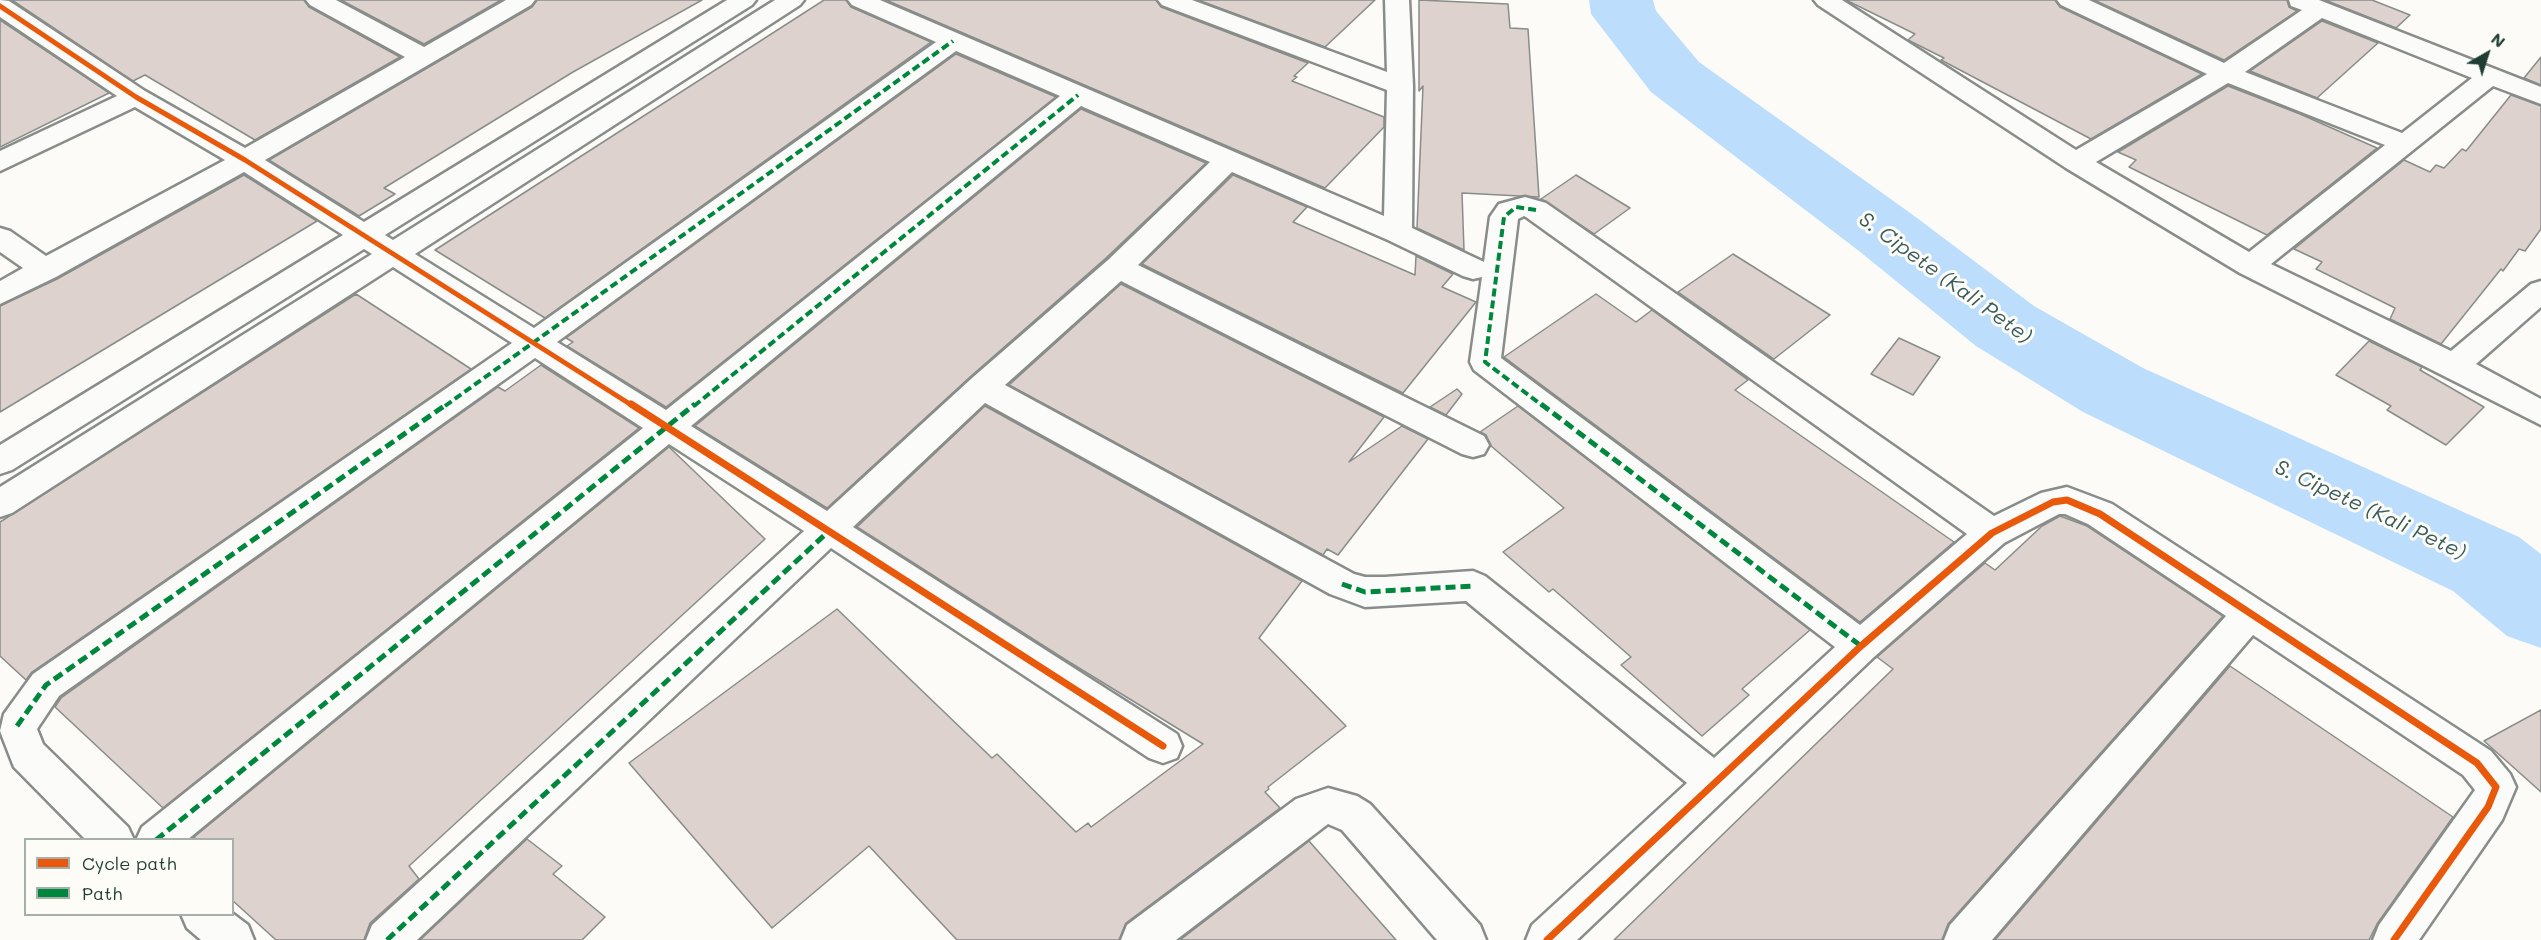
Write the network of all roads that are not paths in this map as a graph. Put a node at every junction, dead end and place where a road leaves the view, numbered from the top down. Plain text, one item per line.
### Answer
1 (318, 0) edge
2 (523, 0) edge
3 (744, 0) edge
4 (792, 0) edge
5 (860, 0) edge
6 (1170, 0) edge
7 (1397, 0) edge
8 (1826, 0) edge
9 (2068, 0) edge
10 (2309, 5) edge
11 (0, 6) edge
12 (952, 41) junction
13 (424, 57) junction
14 (2226, 72) junction
15 (2490, 76) junction
16 (1400, 86) junction
17 (1078, 95) junction
18 (2541, 96) edge
19 (136, 97) junction
20 (2406, 144) junction
21 (245, 160) junction
22 (1227, 160) junction
23 (0, 162) edge
24 (2076, 162) junction
25 (1398, 233) junction
26 (364, 236) junction
27 (0, 238) edge
28 (393, 256) junction
29 (2250, 266) junction
30 (1118, 267) junction
31 (1473, 269) dead end
32 (46, 270) junction
33 (2541, 291) edge
34 (0, 294) edge
35 (533, 344) junction
36 (2454, 366) junction
37 (982, 387) junction
38 (2541, 413) edge
39 (668, 428) junction
40 (1473, 445) dead end
41 (0, 461) edge
42 (0, 504) edge
43 (830, 530) junction
44 (1992, 533) junction
45 (2251, 612) junction
46 (1861, 646) junction
47 (1163, 746) dead end
48 (1715, 782) junction
49 (112, 838) edge
50 (158, 838) edge
51 (203, 916) edge
52 (232, 940) edge
53 (387, 940) edge
54 (1142, 940) edge
55 (1464, 940) edge
56 (1547, 940) edge
57 (1965, 940) edge
58 (2394, 940) edge

1 - 13 street
2 - 13 street
3 - 26 street
4 - 28 street
5 - 12 street
6 - 16 street
7 - 16 street
8 - 24 street
9 - 14 street
10 - 14 street
10 - 15 street
11 - 19 street
12 - 17 street
12 - 35 street
13 - 21 street
14 - 20 street
14 - 24 street
15 - 18 street
15 - 20 street
16 - 25 street
17 - 22 street
17 - 39 street
19 - 21 street
19 - 23 street
20 - 29 street
21 - 26 street
21 - 32 street
22 - 25 street
22 - 30 street
24 - 29 street
25 - 31 street
26 - 28 street
26 - 41 street
27 - 32 street
28 - 35 street
28 - 42 street
29 - 36 street
30 - 37 street
30 - 40 street
32 - 34 street
33 - 36 street
35 - 39 street
35 - 49 street
36 - 38 street
37 - 43 street
37 - 48 street
39 - 43 street
39 - 50 street
43 - 47 street
43 - 53 street
44 - 45 street
44 - 46 street
44 - 46 street
45 - 57 street
45 - 58 street
46 - 48 street
48 - 56 street
51 - 52 street
54 - 55 street

